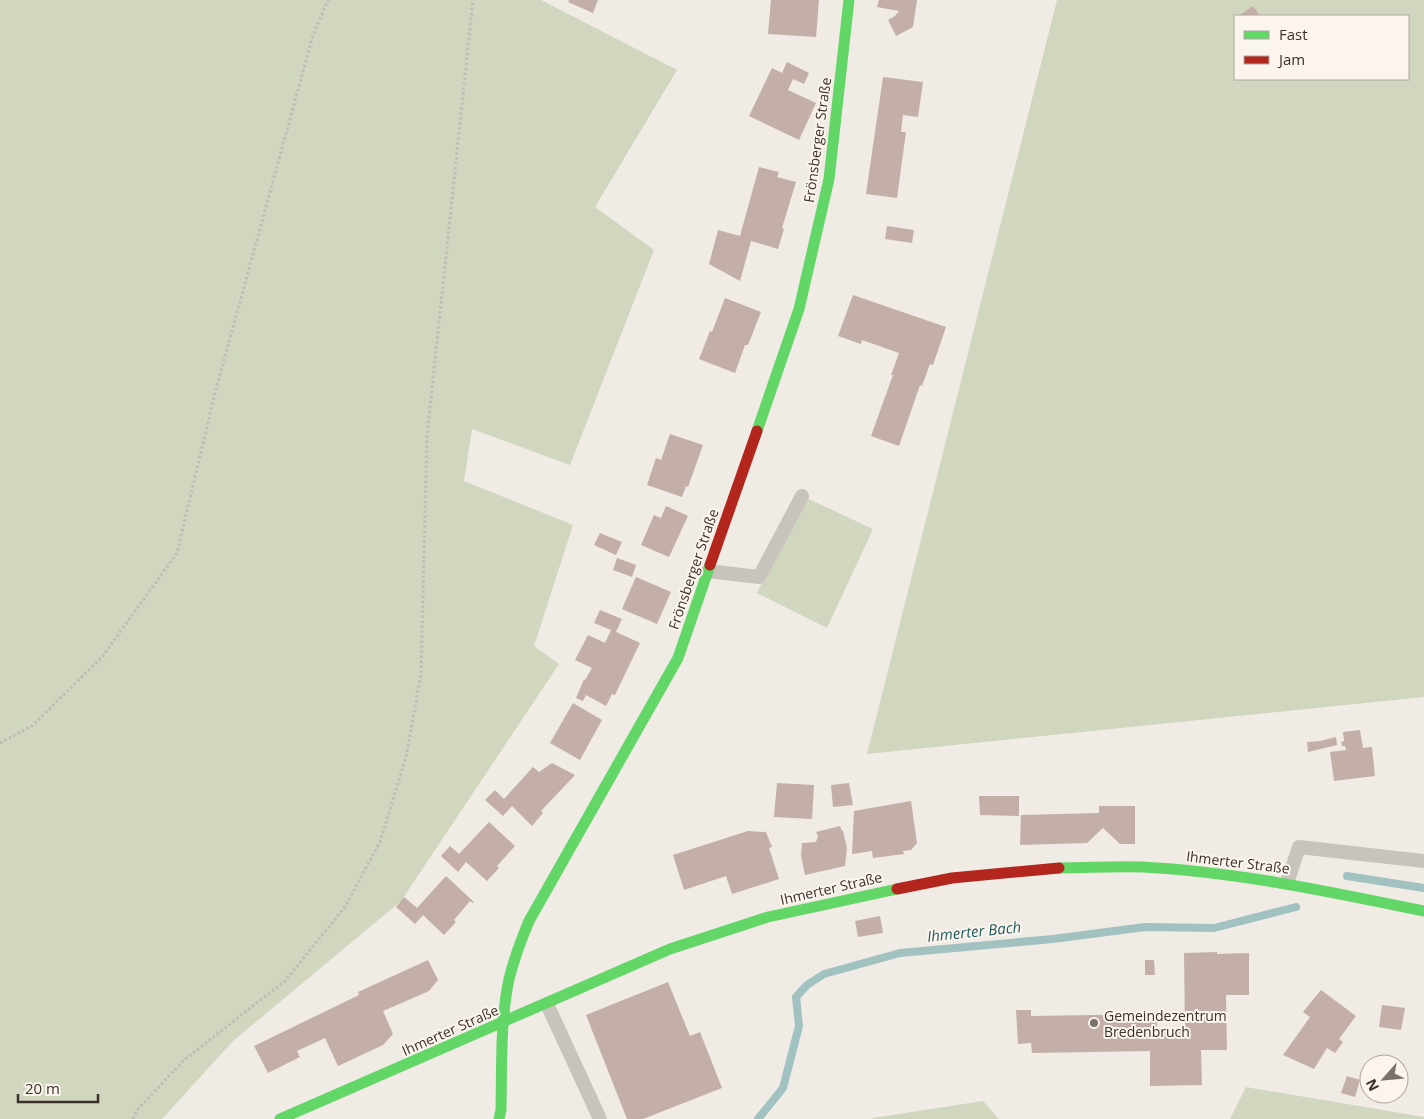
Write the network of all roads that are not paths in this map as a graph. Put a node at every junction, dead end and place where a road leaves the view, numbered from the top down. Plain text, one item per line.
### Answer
1 (849, 0) edge
2 (802, 496) dead end
3 (708, 571) junction
4 (1424, 861) edge
5 (1287, 883) junction
6 (1424, 912) edge
7 (547, 1004) junction
8 (500, 1115) edge
9 (280, 1119) edge
10 (600, 1119) edge

1 - 3 main road, Frönsberger Straße
2 - 3 lane
3 - 8 main road, Frönsberger Straße
4 - 5 lane
5 - 6 main road, Ihmerter Straße
5 - 7 main road, Ihmerter Straße
7 - 9 main road, Ihmerter Straße
7 - 10 lane

